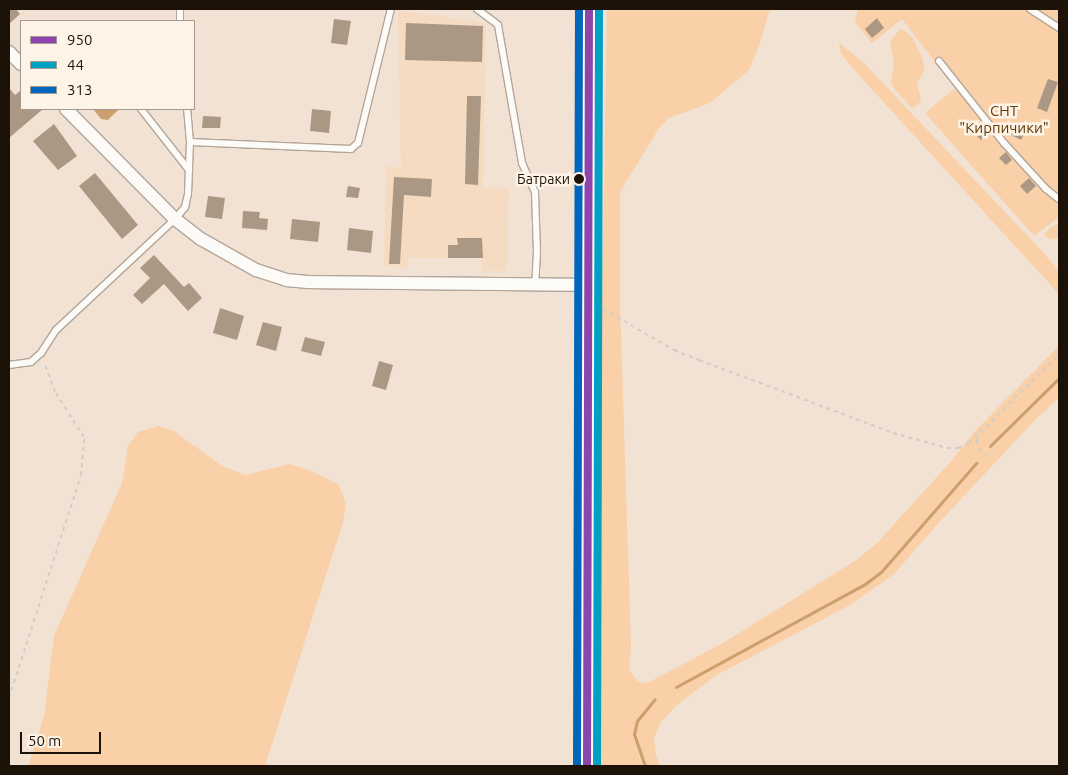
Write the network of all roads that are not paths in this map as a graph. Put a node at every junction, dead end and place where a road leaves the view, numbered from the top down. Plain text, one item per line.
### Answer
1 (391, 9) edge
2 (477, 9) edge
3 (590, 9) edge
4 (1030, 9) edge
5 (1059, 28) edge
6 (9, 52) edge
7 (939, 61) dead end
8 (20, 63) edge
9 (67, 110) edge
10 (141, 110) edge
11 (187, 110) edge
12 (190, 142) junction
13 (189, 170) junction
14 (1059, 198) edge
15 (175, 219) junction
16 (535, 285) junction
17 (590, 294) junction
18 (9, 366) edge
19 (587, 766) edge

1 - 12 lane
2 - 16 lane
3 - 17 main road
4 - 5 lane
6 - 8 street
7 - 14 lane
9 - 15 street
10 - 13 lane
11 - 12 lane
12 - 13 lane
13 - 15 lane
15 - 16 street
15 - 18 lane
16 - 17 street
17 - 19 main road

